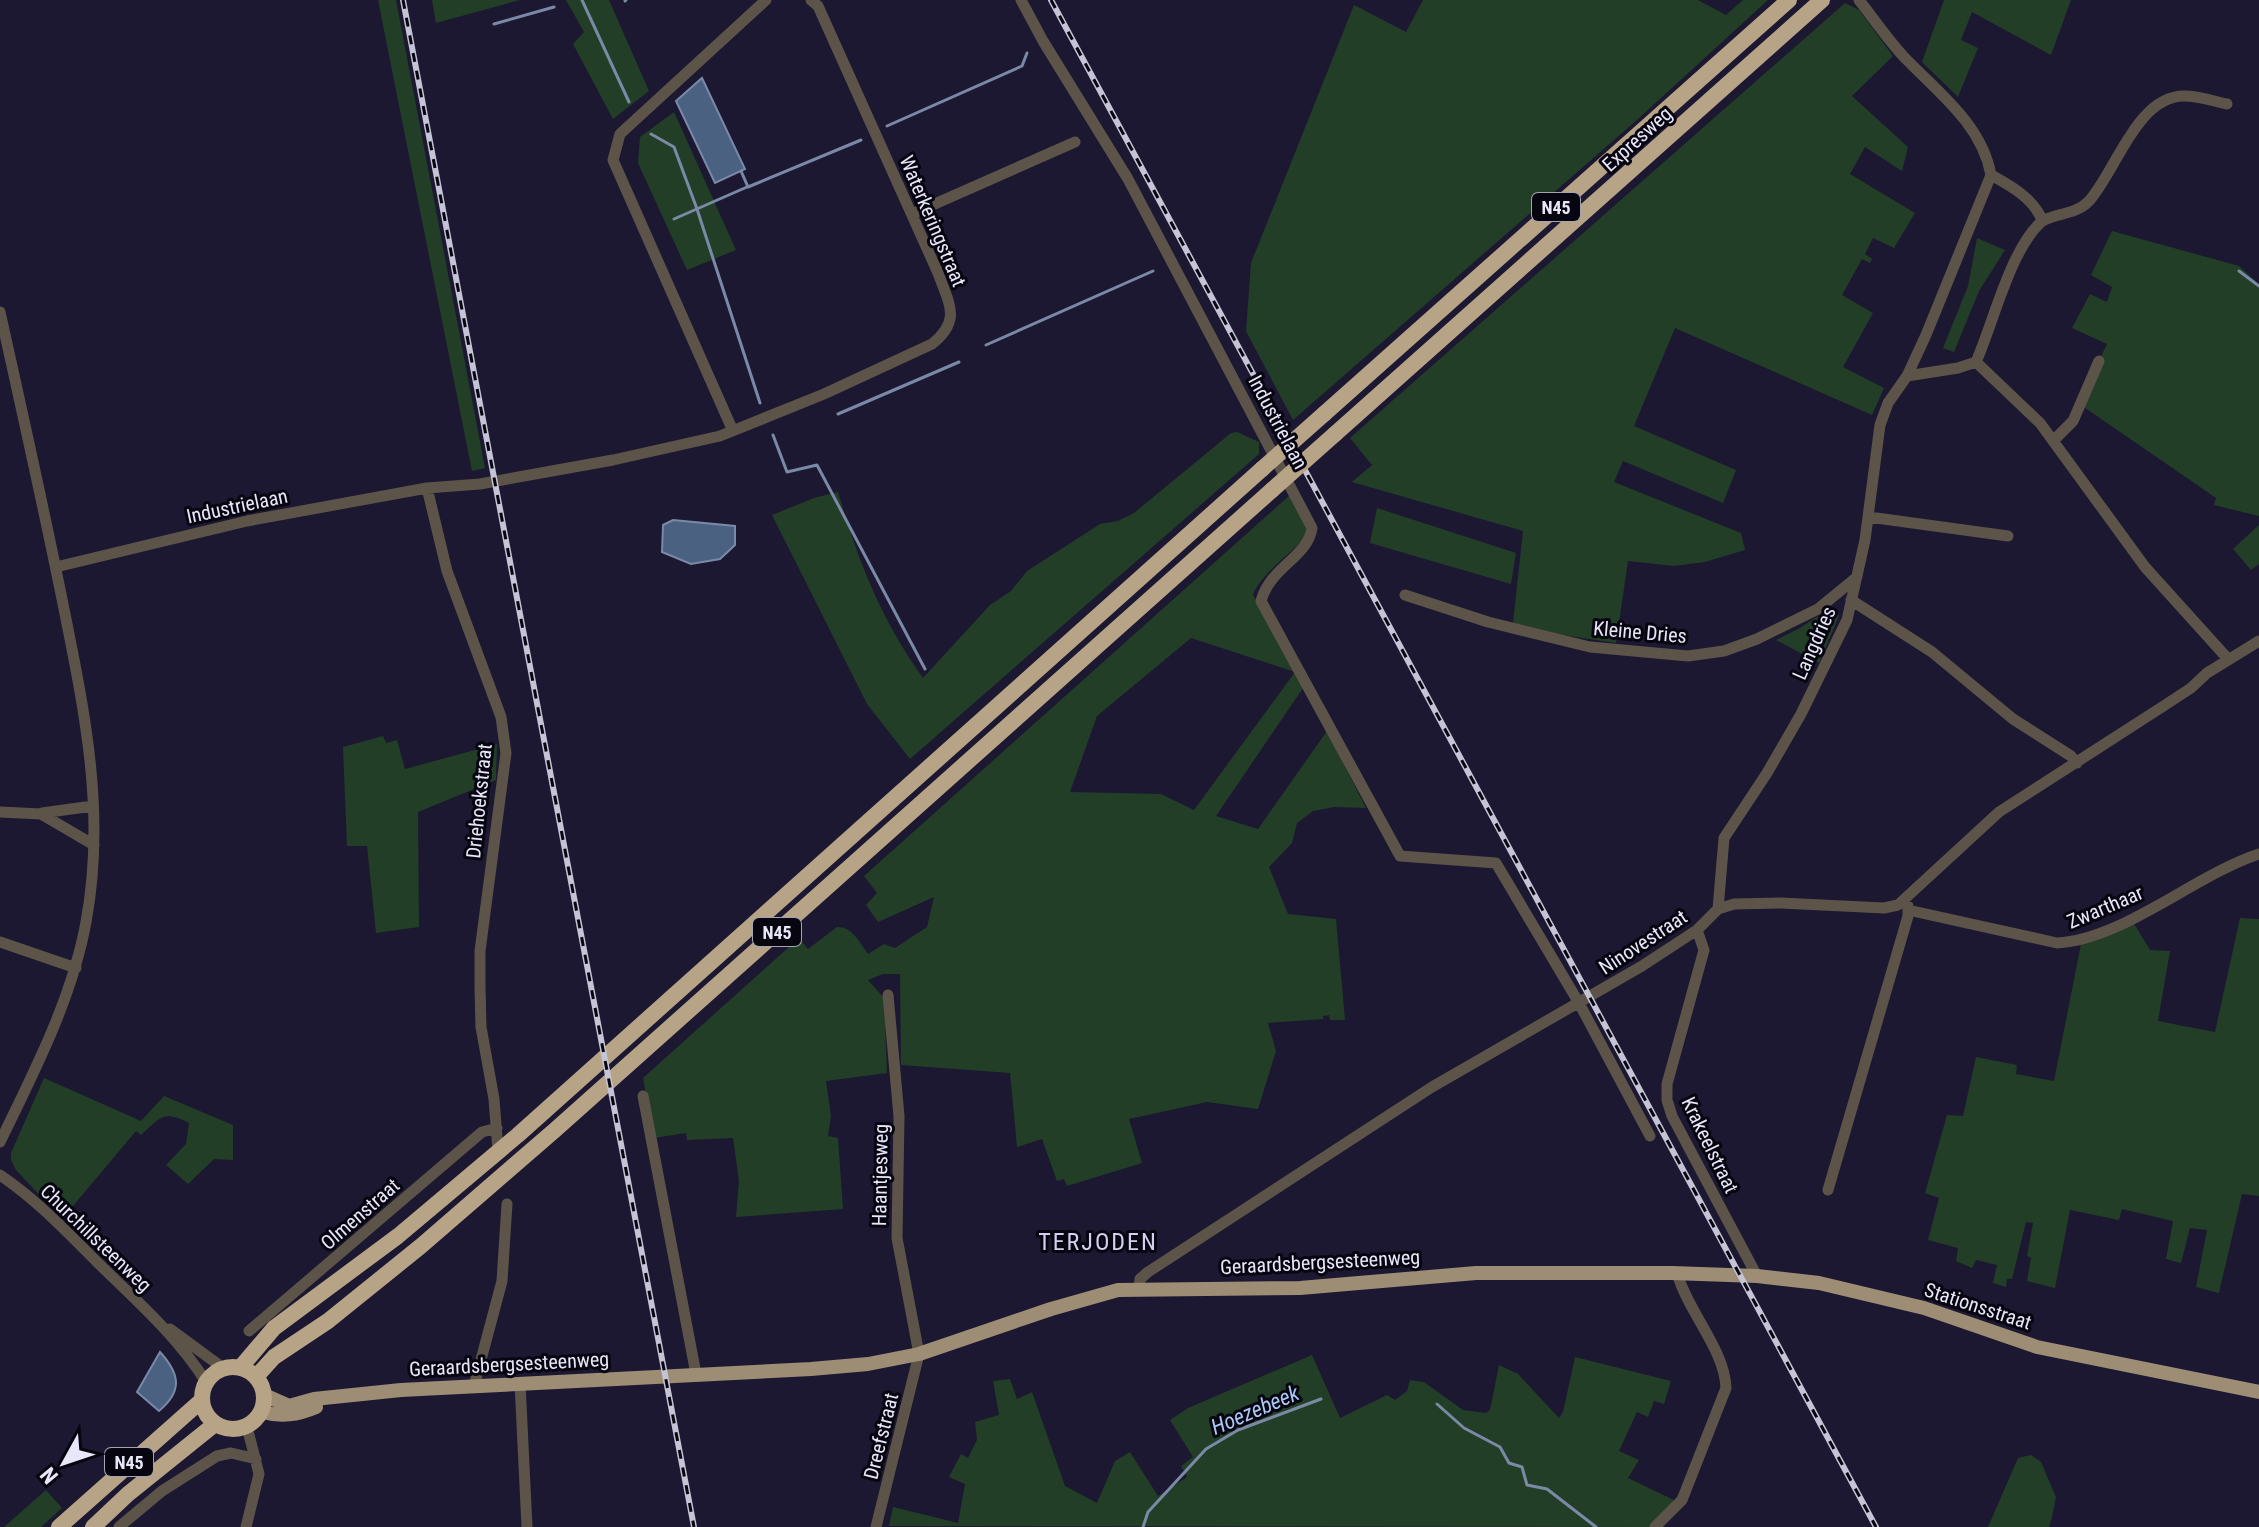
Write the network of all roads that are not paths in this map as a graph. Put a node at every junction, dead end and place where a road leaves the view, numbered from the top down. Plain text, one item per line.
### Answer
1 (766, 0) edge
2 (811, 0) edge
3 (1021, 0) edge
4 (1789, 0) edge
5 (1822, 0) edge
6 (1859, 0) edge
7 (2227, 104) dead end
8 (1075, 142) dead end
9 (1991, 175) junction
10 (912, 214) junction
11 (2042, 220) junction
12 (0, 312) edge
13 (2099, 361) dead end
14 (1976, 362) junction
15 (1907, 376) junction
16 (733, 431) junction
17 (2053, 441) junction
18 (427, 488) junction
19 (1869, 517) junction
20 (2008, 536) dead end
21 (56, 567) junction
22 (1857, 577) junction
23 (1405, 595) dead end
24 (1851, 600) junction
25 (2259, 641) edge
26 (2228, 659) junction
27 (2077, 763) junction
28 (93, 806) junction
29 (0, 812) edge
30 (41, 814) junction
31 (94, 845) junction
32 (2259, 854) edge
33 (1907, 895) junction
34 (1718, 909) junction
35 (1908, 910) junction
36 (1697, 930) junction
37 (0, 942) edge
38 (76, 968) junction
39 (888, 995) dead end
40 (1579, 1003) junction
41 (643, 1096) dead end
42 (497, 1128) junction
43 (518, 1135) junction
44 (1650, 1136) dead end
45 (0, 1142) edge
46 (498, 1151) junction
47 (0, 1175) edge
48 (1828, 1190) dead end
49 (507, 1204) dead end
50 (1677, 1273) junction
51 (1716, 1274) joint
52 (1757, 1276) junction
53 (1139, 1288) junction
54 (165, 1329) junction
55 (249, 1331) dead end
56 (919, 1354) junction
57 (231, 1368) junction
58 (696, 1374) junction
59 (256, 1377) junction
60 (206, 1382) junction
61 (520, 1383) junction
62 (474, 1386) junction
63 (2226, 1386) junction
64 (2259, 1392) edge
65 (2259, 1399) edge
66 (202, 1400) junction
67 (263, 1404) junction
68 (215, 1424) junction
69 (247, 1427) junction
70 (256, 1459) junction
71 (59, 1527) edge
72 (93, 1527) edge
73 (119, 1527) edge
74 (246, 1527) edge
75 (527, 1527) edge
76 (876, 1527) edge
77 (1655, 1527) edge

1 - 16 street
2 - 10 street, Waterkeringstraat
3 - 40 street, Industrielaan
4 - 43 highway, Expresweg / N45, bridge
5 - 59 highway, Expresweg / N45, bridge
6 - 9 street
7 - 11 street
8 - 10 street
9 - 11 street
9 - 15 street, Langdries
10 - 16 street, Waterkeringstraat
11 - 14 street
12 - 21 street
13 - 17 street
14 - 15 street
14 - 17 street
15 - 19 street, Langdries
16 - 18 street, Waterkeringstraat
17 - 26 street
18 - 21 street, Industrielaan
18 - 42 street, Driehoekstraat
19 - 20 street
19 - 22 street, Langdries
21 - 28 street
22 - 23 street, Kleine Dries
22 - 24 street, Langdries
24 - 27 street
24 - 34 street, Langdries
25 - 26 street
26 - 27 street
27 - 33 street
28 - 30 street
28 - 31 street
29 - 30 street
30 - 31 street
31 - 38 street
32 - 35 street, Zwarthaar
33 - 34 street
33 - 35 street
34 - 36 street, Ninovestraat
35 - 48 street
36 - 40 street, Ninovestraat
36 - 52 street, Krakeelstraat
37 - 38 street
38 - 45 street
39 - 56 street, Haantjesweg
40 - 44 street
40 - 53 street, Ninovestraat
41 - 58 street
42 - 43 street
42 - 46 street, Driehoekstraat
42 - 55 street, Olmenstraat
43 - 46 highway, N45
46 - 57 highway, N45
47 - 54 street, Churchillsteenweg
49 - 62 street
50 - 51 main road, Geraardsbergsesteenweg
50 - 53 main road, Geraardsbergsesteenweg
50 - 77 street
51 - 52 main road, Stationsstraat
52 - 63 main road, Stationsstraat
53 - 56 main road, Geraardsbergsesteenweg
54 - 57 street, Churchillsteenweg
54 - 60 street, Churchillsteenweg
56 - 58 main road, Geraardsbergsesteenweg
56 - 76 street, Dreefstraat
57 - 59 highway
57 - 60 highway
58 - 61 main road, Geraardsbergsesteenweg
59 - 67 highway
60 - 66 highway
61 - 62 main road, Geraardsbergsesteenweg
61 - 75 street
62 - 67 main road, Geraardsbergsesteenweg
63 - 64 main road, Stationsstraat
63 - 65 main road, Stationsstraat
66 - 68 highway
66 - 71 highway, N45
67 - 69 highway
68 - 69 highway
68 - 72 highway, N45
69 - 70 street
70 - 73 street
70 - 74 street

